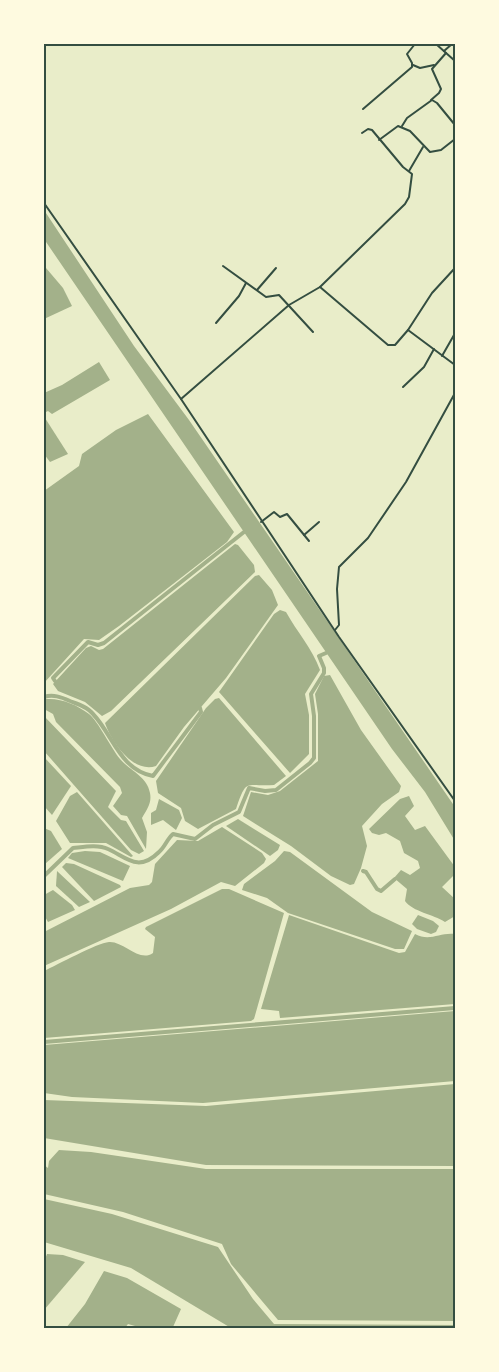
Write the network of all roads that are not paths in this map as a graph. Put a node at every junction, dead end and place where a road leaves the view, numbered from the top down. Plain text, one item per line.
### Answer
1 (415, 44) edge
2 (436, 44) edge
3 (452, 44) edge
4 (444, 52) junction
5 (455, 61) edge
6 (413, 65) junction
7 (435, 65) junction
8 (430, 101) junction
9 (364, 109) dead end
10 (455, 125) edge
11 (402, 126) junction
12 (362, 133) dead end
13 (455, 138) edge
14 (379, 140) junction
15 (423, 147) junction
16 (409, 170) junction
17 (44, 203) edge
18 (223, 266) dead end
19 (276, 268) dead end
20 (455, 268) edge
21 (246, 282) junction
22 (320, 287) junction
23 (257, 290) junction
24 (289, 305) junction
25 (455, 322) edge
26 (216, 323) dead end
27 (408, 330) junction
28 (313, 332) dead end
29 (434, 349) junction
30 (442, 356) junction
31 (455, 365) edge
32 (403, 387) dead end
33 (455, 393) edge
34 (181, 399) junction
35 (261, 522) junction
36 (319, 522) dead end
37 (304, 536) junction
38 (309, 541) dead end
39 (334, 630) junction
40 (455, 802) edge

1 - 6 street
2 - 4 street
3 - 4 street
4 - 5 street
4 - 7 street
6 - 7 street
6 - 9 street
7 - 8 street
8 - 10 street
8 - 11 street
11 - 14 street
11 - 15 street
12 - 14 street
13 - 15 street
14 - 16 street
15 - 16 street
16 - 22 street
17 - 34 street
18 - 21 street
19 - 23 street
20 - 27 street
21 - 23 street
21 - 26 street
22 - 24 street
22 - 27 street
23 - 24 street
24 - 28 street
24 - 34 street
25 - 30 street
27 - 29 street
29 - 30 street
29 - 32 street
30 - 31 street
33 - 39 street
34 - 35 street
35 - 37 street
35 - 39 street
36 - 37 street
37 - 38 street
39 - 40 street

